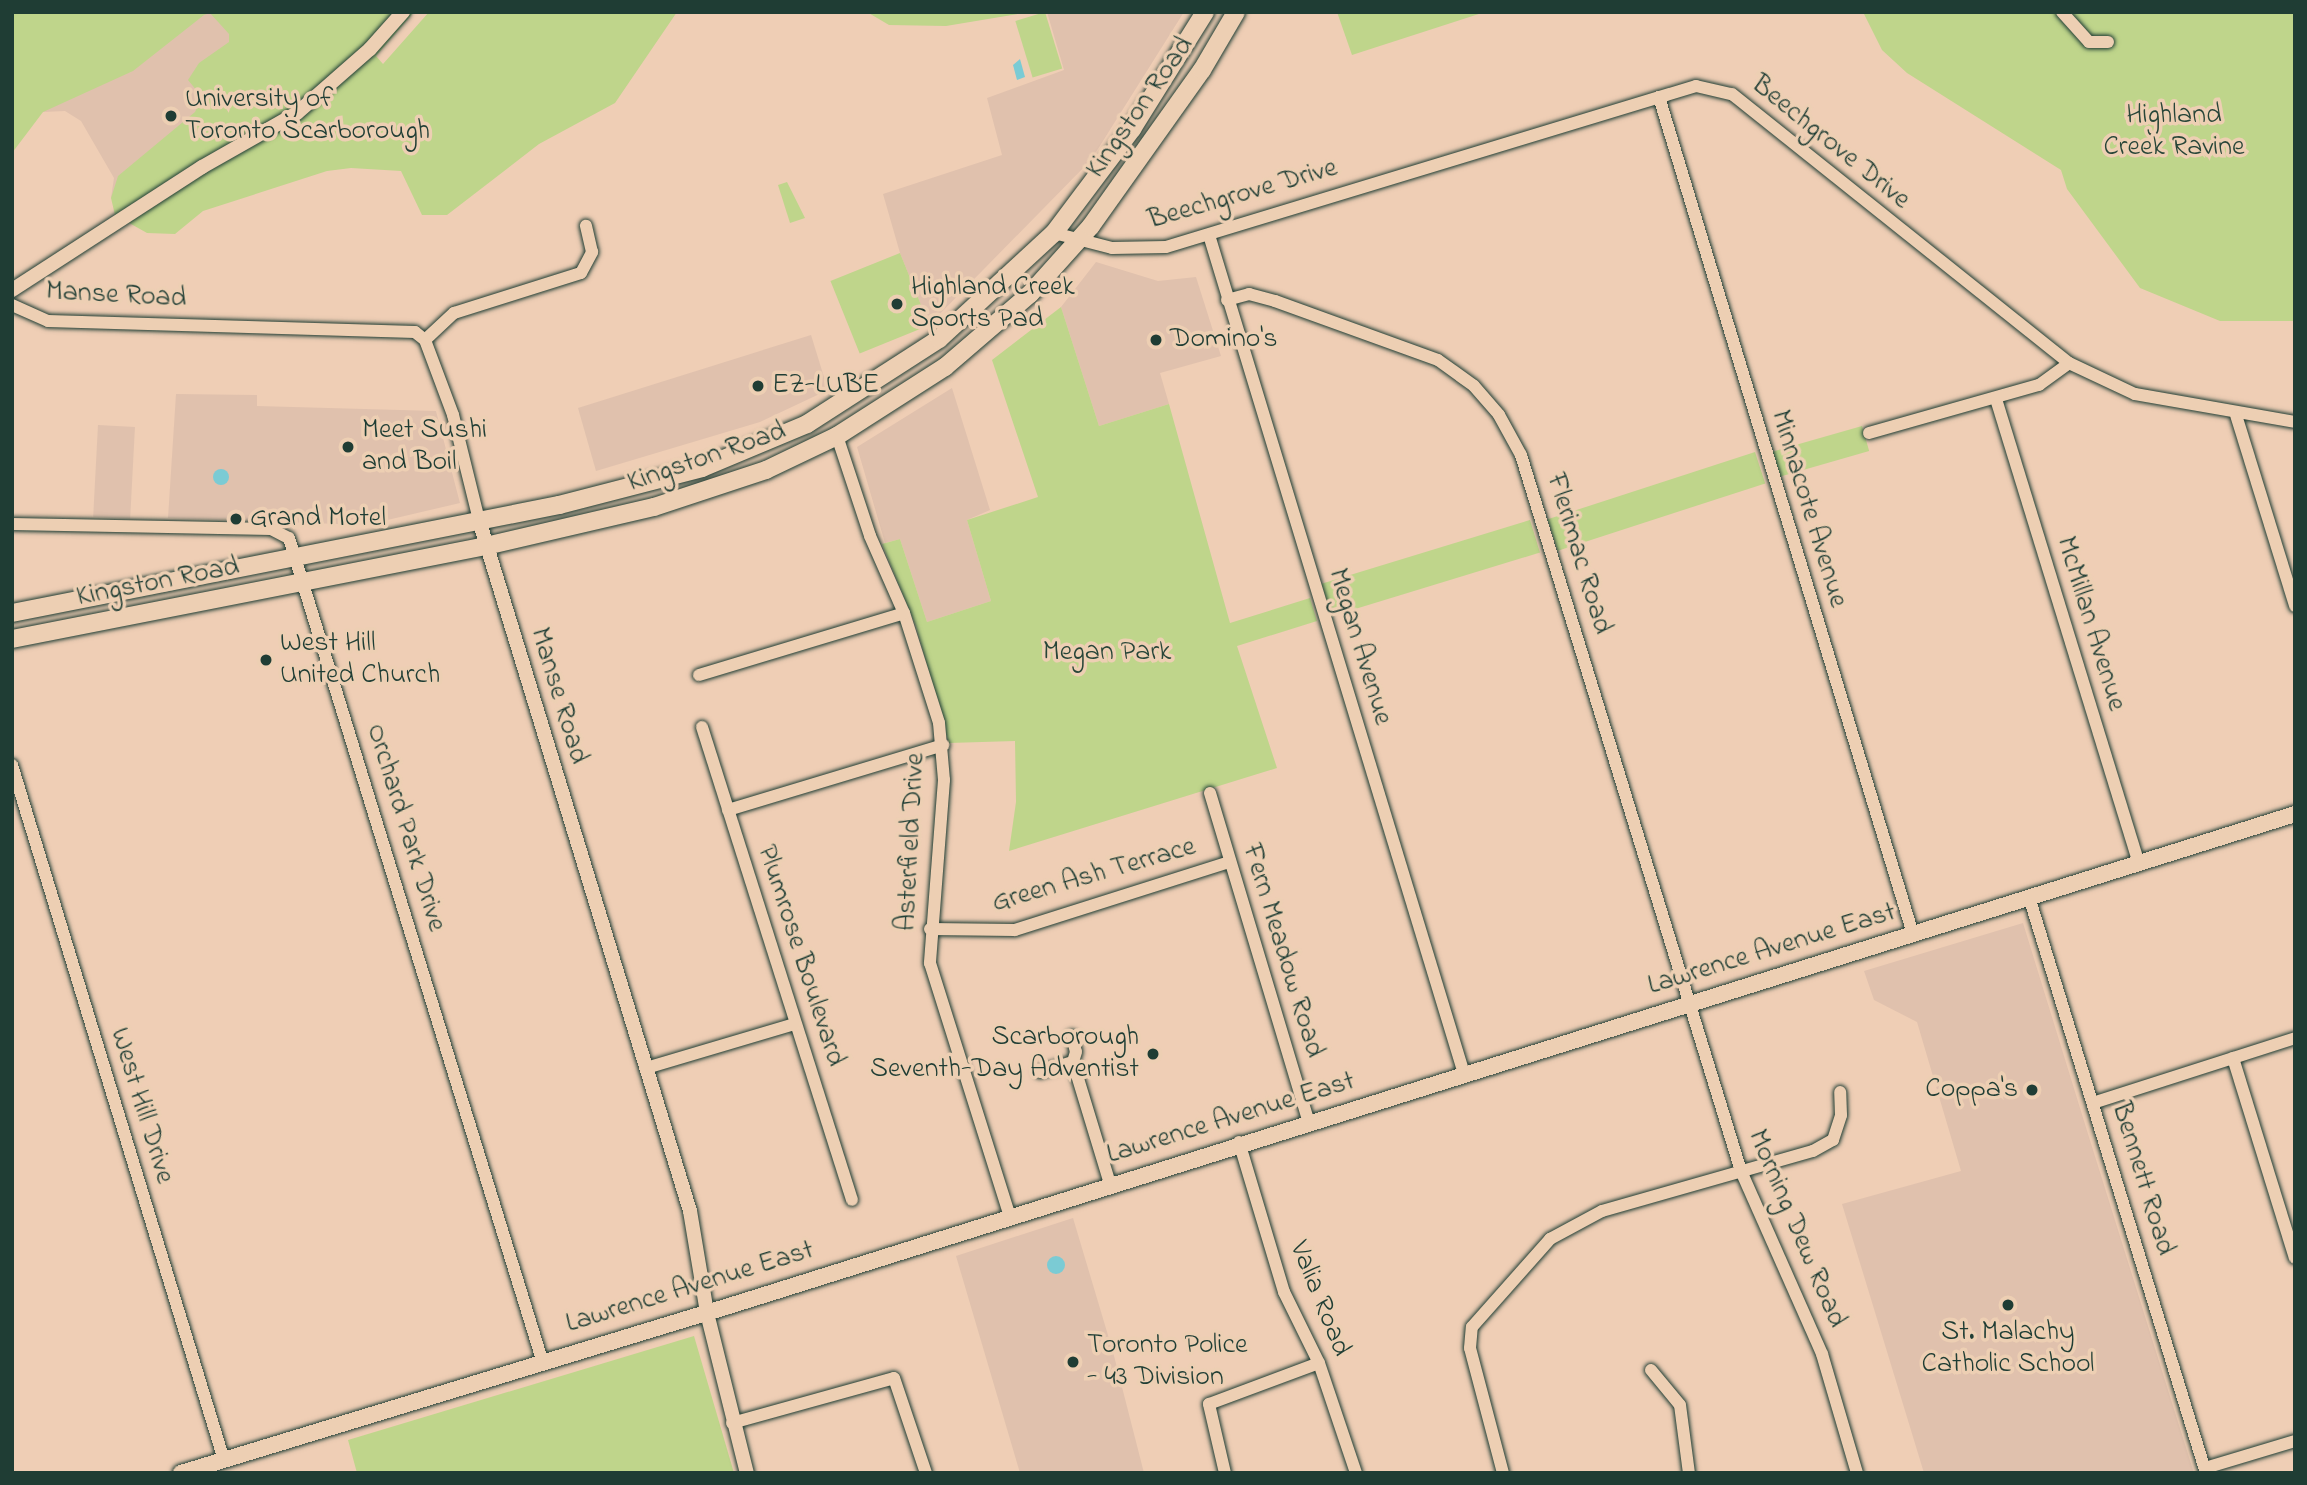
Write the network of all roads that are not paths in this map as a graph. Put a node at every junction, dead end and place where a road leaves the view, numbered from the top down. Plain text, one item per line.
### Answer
1 (403, 12) edge
2 (1205, 12) edge
3 (1236, 12) edge
4 (2062, 12) edge
5 (2108, 42) dead end
6 (1659, 97) junction
7 (586, 226) dead end
8 (1054, 233) junction
9 (1209, 235) junction
10 (1079, 239) junction
11 (12, 290) edge
12 (1227, 300) junction
13 (12, 304) edge
14 (425, 340) junction
15 (2069, 363) junction
16 (1996, 399) junction
17 (2236, 415) junction
18 (2295, 422) edge
19 (1869, 433) dead end
20 (837, 436) junction
21 (480, 520) junction
22 (12, 524) edge
23 (486, 546) junction
24 (295, 555) junction
25 (303, 582) junction
26 (2295, 606) edge
27 (12, 613) edge
28 (904, 613) junction
29 (12, 639) edge
30 (699, 675) dead end
31 (702, 727) dead end
32 (943, 745) junction
33 (12, 765) edge
34 (1210, 793) dead end
35 (728, 810) junction
36 (2295, 814) edge
37 (1230, 862) junction
38 (2139, 863) junction
39 (2030, 900) junction
40 (930, 929) junction
41 (1913, 934) junction
42 (1689, 1004) junction
43 (796, 1024) junction
44 (1072, 1037) dead end
45 (2295, 1038) edge
46 (2233, 1058) junction
47 (1073, 1062) junction
48 (646, 1068) junction
49 (1040, 1072) dead end
50 (1464, 1074) junction
51 (1840, 1092) dead end
52 (2093, 1103) junction
53 (1309, 1123) junction
54 (1240, 1142) junction
55 (1741, 1171) junction
56 (1110, 1184) junction
57 (852, 1200) dead end
58 (1010, 1216) junction
59 (2295, 1258) edge
60 (707, 1313) junction
61 (542, 1360) junction
62 (1319, 1363) junction
63 (1651, 1370) dead end
64 (732, 1423) junction
65 (2295, 1441) edge
66 (224, 1460) junction
67 (2206, 1470) edge
68 (183, 1473) edge
69 (747, 1473) edge
70 (926, 1473) edge
71 (1226, 1473) edge
72 (1356, 1473) edge
73 (1503, 1473) edge
74 (1689, 1473) edge
75 (1857, 1473) edge

1 - 11 street
2 - 8 main road, Kingston Road
3 - 10 main road, Kingston Road
4 - 5 street
6 - 9 street, Beechgrove Drive
6 - 15 street, Beechgrove Drive
6 - 41 street, Minnacote Avenue
7 - 14 street
8 - 10 street, Beechgrove Drive
8 - 21 main road, Kingston Road
9 - 10 street, Beechgrove Drive
9 - 12 street, Megan Avenue
10 - 20 main road, Kingston Road
12 - 42 street, Flerimac Road
12 - 50 street, Megan Avenue
13 - 14 street, Manse Road
14 - 21 street, Manse Road
15 - 16 street
15 - 17 street, Beechgrove Drive
16 - 19 street
16 - 38 street, McMillan Avenue
17 - 18 street, Beechgrove Drive
17 - 26 street
20 - 23 main road, Kingston Road
20 - 28 street, Asterfield Drive
21 - 23 street, Manse Road
21 - 24 main road, Kingston Road
22 - 24 street, Orchard Park Drive
23 - 25 main road, Kingston Road
23 - 48 street, Manse Road
24 - 25 street, Orchard Park Drive
24 - 27 main road, Kingston Road
25 - 29 main road, Kingston Road
25 - 61 street, Orchard Park Drive
28 - 30 street
28 - 32 street, Asterfield Drive
31 - 35 street, Plumrose Boulevard
32 - 35 street
32 - 40 street, Asterfield Drive
33 - 66 street, West Hill Drive
34 - 37 street, Fern Meadow Road
35 - 43 street, Plumrose Boulevard
36 - 38 main road, Lawrence Avenue East
37 - 40 street, Green Ash Terrace
37 - 53 street, Fern Meadow Road
38 - 39 main road, Lawrence Avenue East
39 - 41 main road, Lawrence Avenue East
39 - 52 street, Bennett Road
40 - 58 street, Asterfield Drive
41 - 42 main road, Lawrence Avenue East
42 - 50 main road, Lawrence Avenue East
42 - 55 street, Morning Dew Road
43 - 48 street
43 - 57 street, Plumrose Boulevard
44 - 47 street
45 - 46 street
46 - 52 street
46 - 59 street
47 - 49 street
47 - 56 street
48 - 60 street, Manse Road
50 - 53 main road, Lawrence Avenue East
51 - 55 street
52 - 67 street, Bennett Road
53 - 54 main road, Lawrence Avenue East
54 - 56 main road, Lawrence Avenue East
54 - 62 street, Valia Road
55 - 73 street
55 - 75 street, Morning Dew Road
56 - 58 main road, Lawrence Avenue East
58 - 60 main road, Lawrence Avenue East
60 - 61 main road, Lawrence Avenue East
60 - 64 street, Manse Road
61 - 66 main road, Lawrence Avenue East
62 - 71 street
62 - 72 street, Valia Road
63 - 74 street
64 - 69 street, Manse Road
64 - 70 street
65 - 67 street
66 - 68 main road, Lawrence Avenue East

